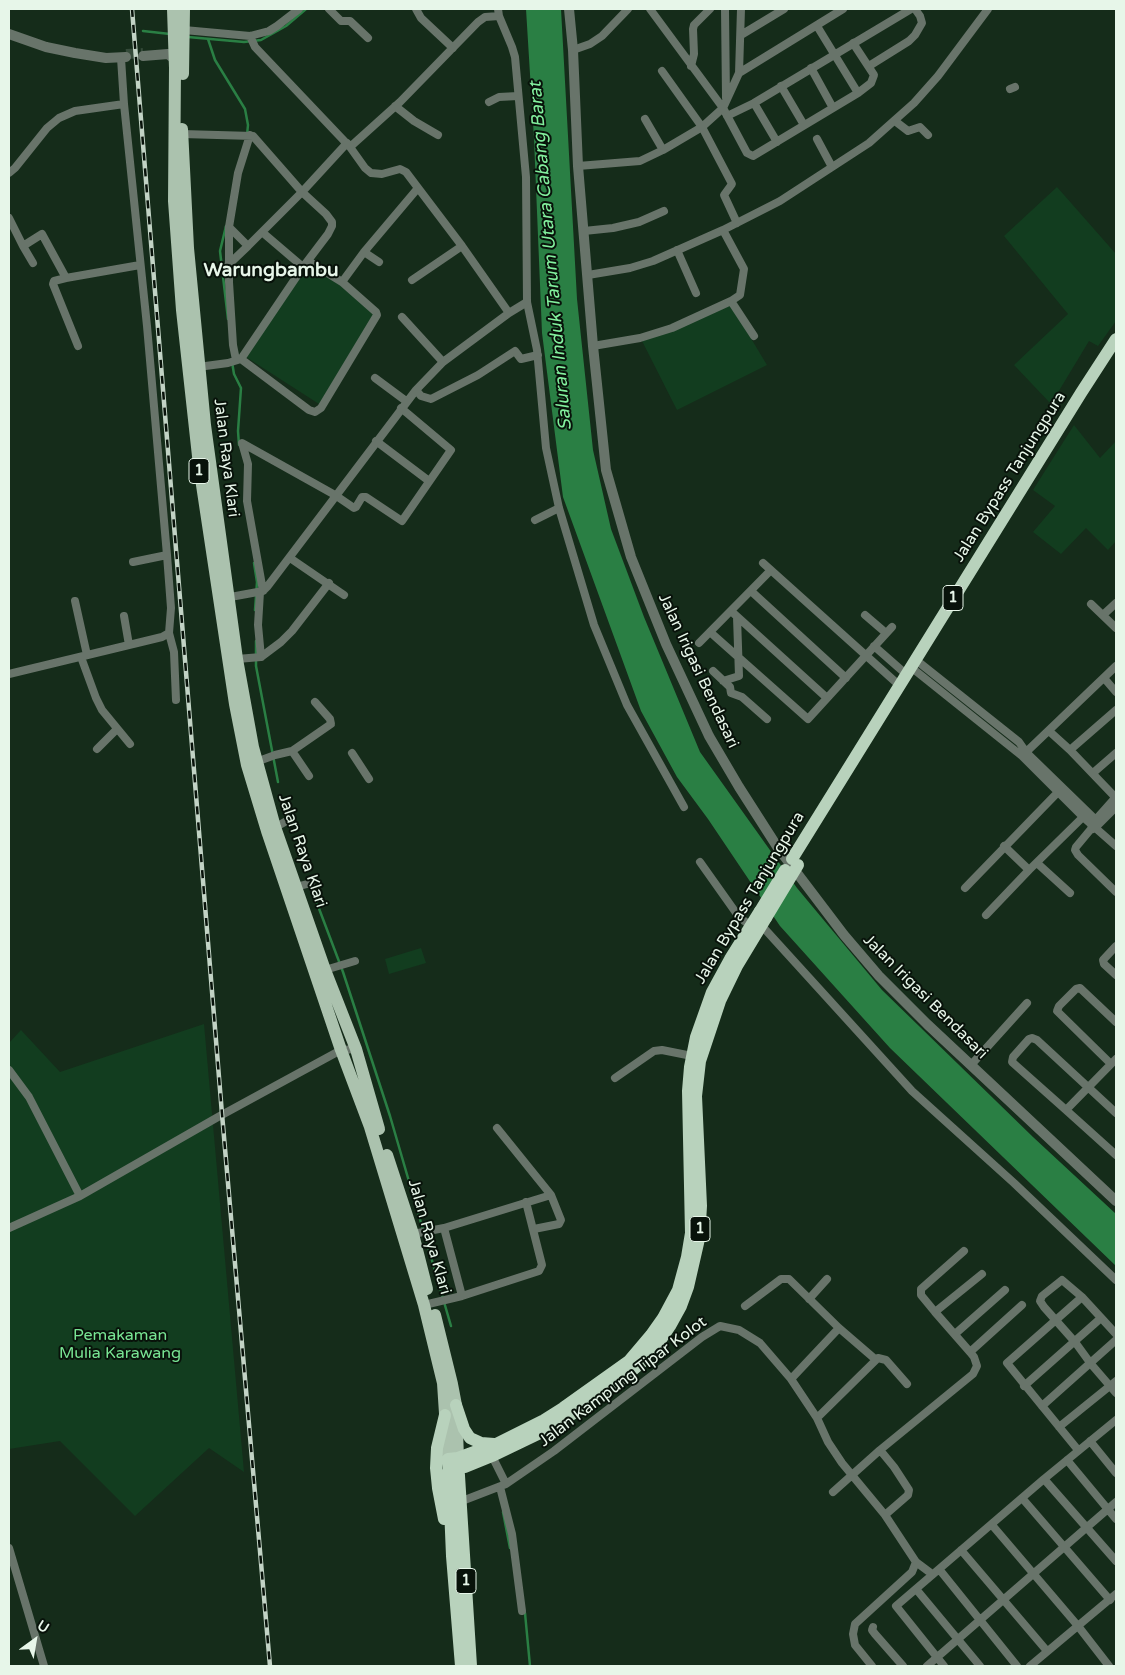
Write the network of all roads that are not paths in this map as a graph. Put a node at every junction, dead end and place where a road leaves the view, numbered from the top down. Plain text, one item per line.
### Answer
1 (173, 9) edge
2 (184, 9) edge
3 (299, 9) edge
4 (329, 9) edge
5 (416, 9) edge
6 (569, 9) edge
7 (628, 9) edge
8 (650, 9) edge
9 (710, 9) edge
10 (725, 9) edge
11 (741, 9) edge
12 (784, 9) edge
13 (843, 9) edge
14 (911, 9) edge
15 (915, 9) edge
16 (988, 9) edge
17 (498, 13) edge
18 (817, 26) junction
19 (9, 34) edge
20 (740, 35) junction
21 (180, 36) junction
22 (251, 37) junction
23 (368, 38) dead end
24 (853, 43) junction
25 (453, 48) junction
26 (573, 50) junction
27 (834, 54) junction
28 (123, 56) joint
29 (691, 66) junction
30 (869, 66) junction
31 (175, 68) junction
32 (811, 68) junction
33 (662, 71) dead end
34 (739, 72) junction
35 (781, 86) junction
36 (858, 93) junction
37 (518, 96) junction
38 (726, 100) junction
39 (489, 102) dead end
40 (754, 103) junction
41 (124, 104) junction
42 (395, 106) junction
43 (722, 108) junction
44 (833, 108) junction
45 (727, 116) junction
46 (645, 119) dead end
47 (895, 121) junction
48 (804, 126) junction
49 (702, 127) junction
50 (182, 134) junction
51 (248, 135) junction
52 (438, 135) dead end
53 (928, 135) dead end
54 (817, 139) dead end
55 (777, 142) junction
56 (349, 145) junction
57 (663, 150) junction
58 (578, 166) junction
59 (832, 167) junction
60 (9, 173) edge
61 (418, 188) junction
62 (302, 192) junction
63 (664, 211) dead end
64 (9, 218) edge
65 (738, 222) junction
66 (229, 227) junction
67 (723, 230) junction
68 (584, 231) junction
69 (262, 232) junction
70 (23, 246) junction
71 (248, 246) junction
72 (462, 246) junction
73 (182, 248) junction
74 (677, 250) junction
75 (364, 252) junction
76 (379, 262) dead end
77 (33, 263) dead end
78 (306, 264) junction
79 (140, 265) junction
80 (228, 265) junction
81 (588, 275) junction
82 (66, 278) junction
83 (412, 280) dead end
84 (342, 282) junction
85 (696, 293) dead end
86 (731, 301) junction
87 (527, 302) junction
88 (509, 313) junction
89 (402, 317) dead end
90 (754, 336) dead end
91 (1116, 339) edge
92 (78, 346) dead end
93 (593, 346) junction
94 (1116, 351) edge
95 (538, 355) junction
96 (235, 361) junction
97 (443, 362) junction
98 (198, 367) junction
99 (375, 378) dead end
100 (416, 390) junction
101 (404, 405) junction
102 (376, 441) junction
103 (429, 481) junction
104 (335, 495) junction
105 (559, 508) junction
106 (535, 520) dead end
107 (167, 555) junction
108 (290, 558) junction
109 (133, 562) dead end
110 (763, 563) dead end
111 (771, 570) junction
112 (328, 583) junction
113 (751, 591) junction
114 (260, 592) junction
115 (344, 595) dead end
116 (224, 598) junction
117 (75, 601) dead end
118 (1116, 603) edge
119 (1091, 604) dead end
120 (734, 614) junction
121 (866, 615) dead end
122 (1103, 615) junction
123 (124, 616) dead end
124 (892, 627) dead end
125 (1116, 628) edge
126 (710, 632) junction
127 (169, 633) junction
128 (886, 634) junction
129 (699, 643) dead end
130 (129, 645) junction
131 (874, 646) junction
132 (84, 656) junction
133 (866, 656) junction
134 (738, 657) junction
135 (257, 658) junction
136 (237, 659) junction
137 (1116, 666) edge
138 (712, 671) dead end
139 (912, 671) junction
140 (9, 674) edge
141 (846, 678) junction
142 (1104, 678) junction
143 (723, 681) junction
144 (1116, 692) edge
145 (827, 698) junction
146 (176, 700) dead end
147 (315, 702) dead end
148 (1116, 710) edge
149 (767, 719) dead end
150 (117, 730) junction
151 (1049, 731) junction
152 (130, 744) dead end
153 (97, 749) dead end
154 (1070, 750) junction
155 (292, 751) junction
156 (352, 753) dead end
157 (1116, 753) edge
158 (1024, 754) junction
159 (256, 762) junction
160 (1093, 773) junction
161 (310, 776) dead end
162 (369, 779) dead end
163 (1060, 790) junction
164 (1116, 798) edge
165 (684, 807) dead end
166 (1116, 807) edge
167 (1083, 817) junction
168 (281, 823) junction
169 (1094, 825) junction
170 (1004, 846) junction
171 (1116, 846) edge
172 (700, 862) dead end
173 (795, 862) junction
174 (1037, 863) junction
175 (1029, 870) junction
176 (300, 886) junction
177 (965, 888) dead end
178 (1070, 892) dead end
179 (1116, 892) edge
180 (986, 915) dead end
181 (760, 920) junction
182 (1116, 946) edge
183 (351, 962) dead end
184 (330, 968) junction
185 (1116, 975) edge
186 (1027, 1003) dead end
187 (1116, 1022) edge
188 (356, 1049) junction
189 (342, 1050) junction
190 (692, 1056) junction
191 (1115, 1061) edge
192 (971, 1065) junction
193 (9, 1070) edge
194 (615, 1078) dead end
195 (1088, 1087) junction
196 (1066, 1110) junction
197 (1116, 1113) edge
198 (497, 1128) dead end
199 (1116, 1156) edge
200 (551, 1195) junction
201 (80, 1196) junction
202 (1116, 1201) edge
203 (526, 1202) junction
204 (9, 1228) edge
205 (444, 1228) junction
206 (534, 1229) junction
207 (420, 1233) junction
208 (964, 1251) dead end
209 (982, 1274) dead end
210 (827, 1279) dead end
211 (1116, 1280) edge
212 (1005, 1290) dead end
213 (462, 1296) junction
214 (1082, 1297) junction
215 (809, 1299) junction
216 (435, 1302) junction
217 (1022, 1305) dead end
218 (745, 1306) dead end
219 (935, 1312) junction
220 (1101, 1318) junction
221 (1055, 1319) junction
222 (839, 1328) junction
223 (955, 1334) junction
224 (1116, 1334) edge
225 (1116, 1340) edge
226 (1075, 1342) junction
227 (970, 1352) junction
228 (875, 1359) junction
229 (1090, 1364) junction
230 (791, 1379) junction
231 (907, 1384) dead end
232 (1113, 1384) edge
233 (1024, 1386) junction
234 (1116, 1394) edge
235 (456, 1406) junction
236 (1042, 1406) junction
237 (445, 1414) junction
238 (817, 1418) junction
239 (1115, 1424) edge
240 (1059, 1427) junction
241 (1090, 1441) junction
242 (494, 1450) junction
243 (880, 1450) junction
244 (1078, 1450) junction
245 (1067, 1460) junction
246 (453, 1464) junction
247 (1116, 1473) edge
248 (852, 1475) junction
249 (1044, 1479) junction
250 (503, 1486) junction
251 (833, 1492) dead end
252 (462, 1498) junction
253 (1022, 1498) junction
254 (1116, 1502) edge
255 (1108, 1509) junction
256 (884, 1515) junction
257 (1116, 1519) edge
258 (992, 1525) junction
259 (1087, 1528) junction
260 (9, 1548) edge
261 (1064, 1548) junction
262 (961, 1550) junction
263 (452, 1556) junction
264 (916, 1562) junction
265 (1116, 1562) edge
266 (936, 1572) junction
267 (1034, 1573) junction
268 (916, 1589) junction
269 (1113, 1597) edge
270 (1002, 1600) junction
271 (522, 1611) dead end
272 (980, 1620) junction
273 (1078, 1626) junction
274 (873, 1627) dead end
275 (958, 1639) junction
276 (1046, 1651) junction
277 (937, 1657) junction
278 (44, 1666) edge
279 (461, 1666) edge
280 (471, 1666) edge
281 (872, 1666) edge
282 (903, 1666) edge
283 (927, 1666) edge
284 (944, 1666) edge
285 (980, 1666) edge
286 (1018, 1666) edge
287 (1030, 1666) edge
288 (1109, 1666) edge

1 - 21 main road, 1
2 - 21 main road, 1
3 - 22 street
4 - 23 street
5 - 25 street
6 - 26 street, Jalan Irigasi Bendasari
7 - 26 street
8 - 29 street
9 - 29 street
10 - 38 street
11 - 20 street
12 - 20 street
13 - 18 street
14 - 24 street
15 - 30 street
16 - 47 street
17 - 25 street
17 - 37 street
18 - 27 street
18 - 34 street
19 - 28 street
20 - 34 street
21 - 22 street
21 - 31 main road, Jalan Raya Klari / 1
21 - 31 street
21 - 50 main road, Jalan Raya Klari / 1
22 - 56 street
24 - 27 street
24 - 30 street
25 - 42 street
26 - 58 street, Jalan Irigasi Bendasari
27 - 32 street
27 - 36 street
28 - 41 street
29 - 43 street
30 - 36 street
31 - 73 main road, Jalan Raya Klari / 1
32 - 35 street
32 - 44 street
33 - 49 street
34 - 38 street
35 - 40 street
35 - 48 street
36 - 44 street
37 - 39 street
37 - 87 street
38 - 43 street
40 - 45 street
40 - 55 street
41 - 60 street
41 - 79 street
42 - 52 street
42 - 56 street
43 - 45 street
43 - 49 street
44 - 48 street
45 - 55 street
46 - 57 street
47 - 53 street
47 - 59 street
48 - 55 street
49 - 57 street
49 - 65 street
50 - 51 street
50 - 73 main road, Jalan Raya Klari / 1
51 - 62 street
51 - 66 street
54 - 59 street
56 - 61 street
56 - 62 street
57 - 58 street
58 - 68 street, Jalan Irigasi Bendasari
59 - 65 street
61 - 72 street
61 - 75 street
62 - 69 street
62 - 78 street
63 - 68 street
64 - 70 street
65 - 67 street
66 - 71 street
66 - 80 street
67 - 74 street
67 - 86 street
68 - 81 street, Jalan Irigasi Bendasari
69 - 71 street
69 - 78 street
70 - 77 street
70 - 82 street
71 - 80 street
72 - 83 street
72 - 88 street
73 - 98 main road, Jalan Raya Klari / 1
73 - 116 main road, Jalan Raya Klari / 1
74 - 81 street
74 - 85 street
75 - 76 street
75 - 84 street
78 - 84 street
78 - 96 street
79 - 82 street
79 - 107 street
80 - 96 street
81 - 93 street, Jalan Irigasi Bendasari
82 - 92 street
84 - 96 street
86 - 90 street
86 - 93 street
87 - 88 street
87 - 95 street
88 - 97 street
89 - 97 street
91 - 139 highway, Jalan Bypass Tanjungpura / 1
93 - 192 street, Jalan Irigasi Bendasari
94 - 139 highway, Jalan Bypass Tanjungpura / 1
95 - 100 street
95 - 105 street
96 - 98 street
97 - 100 street
98 - 116 main road, Jalan Raya Klari / 1
99 - 101 street
100 - 101 street
101 - 102 street
101 - 103 street
102 - 103 street
102 - 104 street
103 - 104 street
104 - 108 street
104 - 114 street
105 - 106 street
105 - 165 street
107 - 109 street
107 - 127 street
108 - 112 street
108 - 114 street
110 - 111 street
111 - 113 street
111 - 133 street
112 - 115 street
112 - 135 street
113 - 120 street
113 - 141 street
114 - 116 street
114 - 135 street
116 - 136 main road, Jalan Raya Klari / 1
116 - 168 main road, Jalan Raya Klari / 1
117 - 132 street
118 - 122 street
119 - 122 street
120 - 126 street
120 - 134 street
120 - 145 street
121 - 128 street
122 - 125 street
123 - 130 street
124 - 128 street
126 - 129 street
126 - 134 street
127 - 130 street
127 - 146 street
128 - 131 street
130 - 132 street
131 - 133 street
131 - 139 street
132 - 140 street
132 - 150 street
133 - 139 street
133 - 141 street
134 - 143 street
134 - 145 street
135 - 136 street
136 - 159 main road, Jalan Raya Klari / 1
137 - 142 street
138 - 143 street
139 - 158 street
139 - 173 highway, Jalan Bypass Tanjungpura / 1
139 - 173 highway, Jalan Bypass Tanjungpura / 1
141 - 145 street
142 - 144 street
142 - 151 street
143 - 149 street
147 - 155 street
148 - 154 street
150 - 152 street
150 - 153 street
151 - 154 street
151 - 158 street
154 - 160 street
155 - 159 street
155 - 161 street
156 - 162 street
157 - 160 street
158 - 163 street
159 - 168 main road, Jalan Raya Klari / 1
160 - 164 street
163 - 167 street
163 - 169 street
163 - 170 street
164 - 169 street
166 - 169 street
167 - 169 street
167 - 174 street
168 - 176 main road, Jalan Raya Klari / 1
169 - 171 street
169 - 179 street
170 - 175 street
170 - 177 street
172 - 181 street
173 - 181 highway, Jalan Bypass Tanjungpura / 1, bridge
174 - 175 street
174 - 178 street
175 - 180 street
176 - 184 main road, Jalan Raya Klari / 1
176 - 189 main road, Jalan Raya Klari / 1
181 - 190 highway, Jalan Bypass Tanjungpura / 1
181 - 211 street
181 - 242 highway, Jalan Bypass Tanjungpura / 1
182 - 185 street
183 - 184 street
184 - 188 main road, Jalan Raya Klari / 1
186 - 192 street
187 - 191 street
188 - 189 street
188 - 207 main road, Jalan Raya Klari / 1
189 - 201 street
189 - 216 main road, Jalan Raya Klari / 1
190 - 194 street
190 - 242 highway, Jalan Bypass Tanjungpura / 1
191 - 195 street
192 - 202 street, Jalan Irigasi Bendasari
193 - 201 street
195 - 196 street
195 - 196 street
195 - 197 street
196 - 199 street
198 - 200 street
200 - 203 street
200 - 206 street
201 - 204 street
203 - 205 street
203 - 206 street
205 - 207 street
205 - 213 street
206 - 213 street
207 - 216 main road, Jalan Raya Klari / 1
208 - 219 street
209 - 219 street
210 - 215 street
212 - 223 street
213 - 216 street
214 - 220 street
214 - 221 street
214 - 221 street
215 - 218 street
215 - 222 street
216 - 235 main road, Jalan Raya Klari / 1
216 - 237 main road, Jalan Raya Klari / 1
217 - 227 street
219 - 223 street
220 - 224 street
220 - 226 street
221 - 226 street
221 - 233 street
222 - 228 street
222 - 230 street
223 - 227 street
225 - 229 street
226 - 229 street
226 - 233 street
227 - 243 street
228 - 231 street
228 - 238 street
229 - 232 street
229 - 236 street
230 - 238 street, Jalan Kampung Tipar Kolot
230 - 250 street, Jalan Kampung Tipar Kolot
232 - 234 street
232 - 240 street
233 - 236 street
235 - 242 highway
235 - 246 main road, Jalan Raya Klari / 1
236 - 240 street
237 - 246 main road, Jalan Raya Klari / 1
237 - 263 highway
238 - 248 street, Jalan Kampung Tipar Kolot
239 - 241 street
240 - 244 street
241 - 244 street
241 - 247 street
242 - 246 highway, Jalan Bypass Tanjungpura / 1
242 - 250 street
242 - 252 highway
243 - 248 street
243 - 256 street
244 - 245 street
245 - 249 street
245 - 255 street
246 - 252 highway, Jalan Raya Klari / 1
246 - 263 highway, Jalan Raya Klari / 1
248 - 251 street
248 - 256 street, Jalan Kampung Tipar Kolot
249 - 253 street
249 - 259 street
250 - 252 street, Jalan Kampung Tipar Kolot
250 - 271 street
252 - 280 highway, Jalan Raya Klari / 1
253 - 258 street
253 - 261 street
254 - 255 street
255 - 257 street
255 - 259 street
256 - 264 street, Jalan Kampung Tipar Kolot
258 - 262 street
258 - 267 street
259 - 261 street
259 - 265 street
260 - 278 street
261 - 267 street
261 - 269 street
262 - 266 street
262 - 270 street
263 - 279 highway, Jalan Raya Klari / 1
264 - 266 street, Jalan Kampung Tipar Kolot
264 - 281 street
266 - 268 street
266 - 272 street, Jalan Kampung Tipar Kolot
267 - 270 street
267 - 273 street
268 - 275 street
268 - 277 street
269 - 273 street
270 - 272 street
270 - 276 street
272 - 275 street
272 - 286 street, Jalan Kampung Tipar Kolot
273 - 276 street
273 - 288 street
274 - 282 street
275 - 277 street
275 - 285 street
276 - 287 street
277 - 283 street
277 - 284 street

